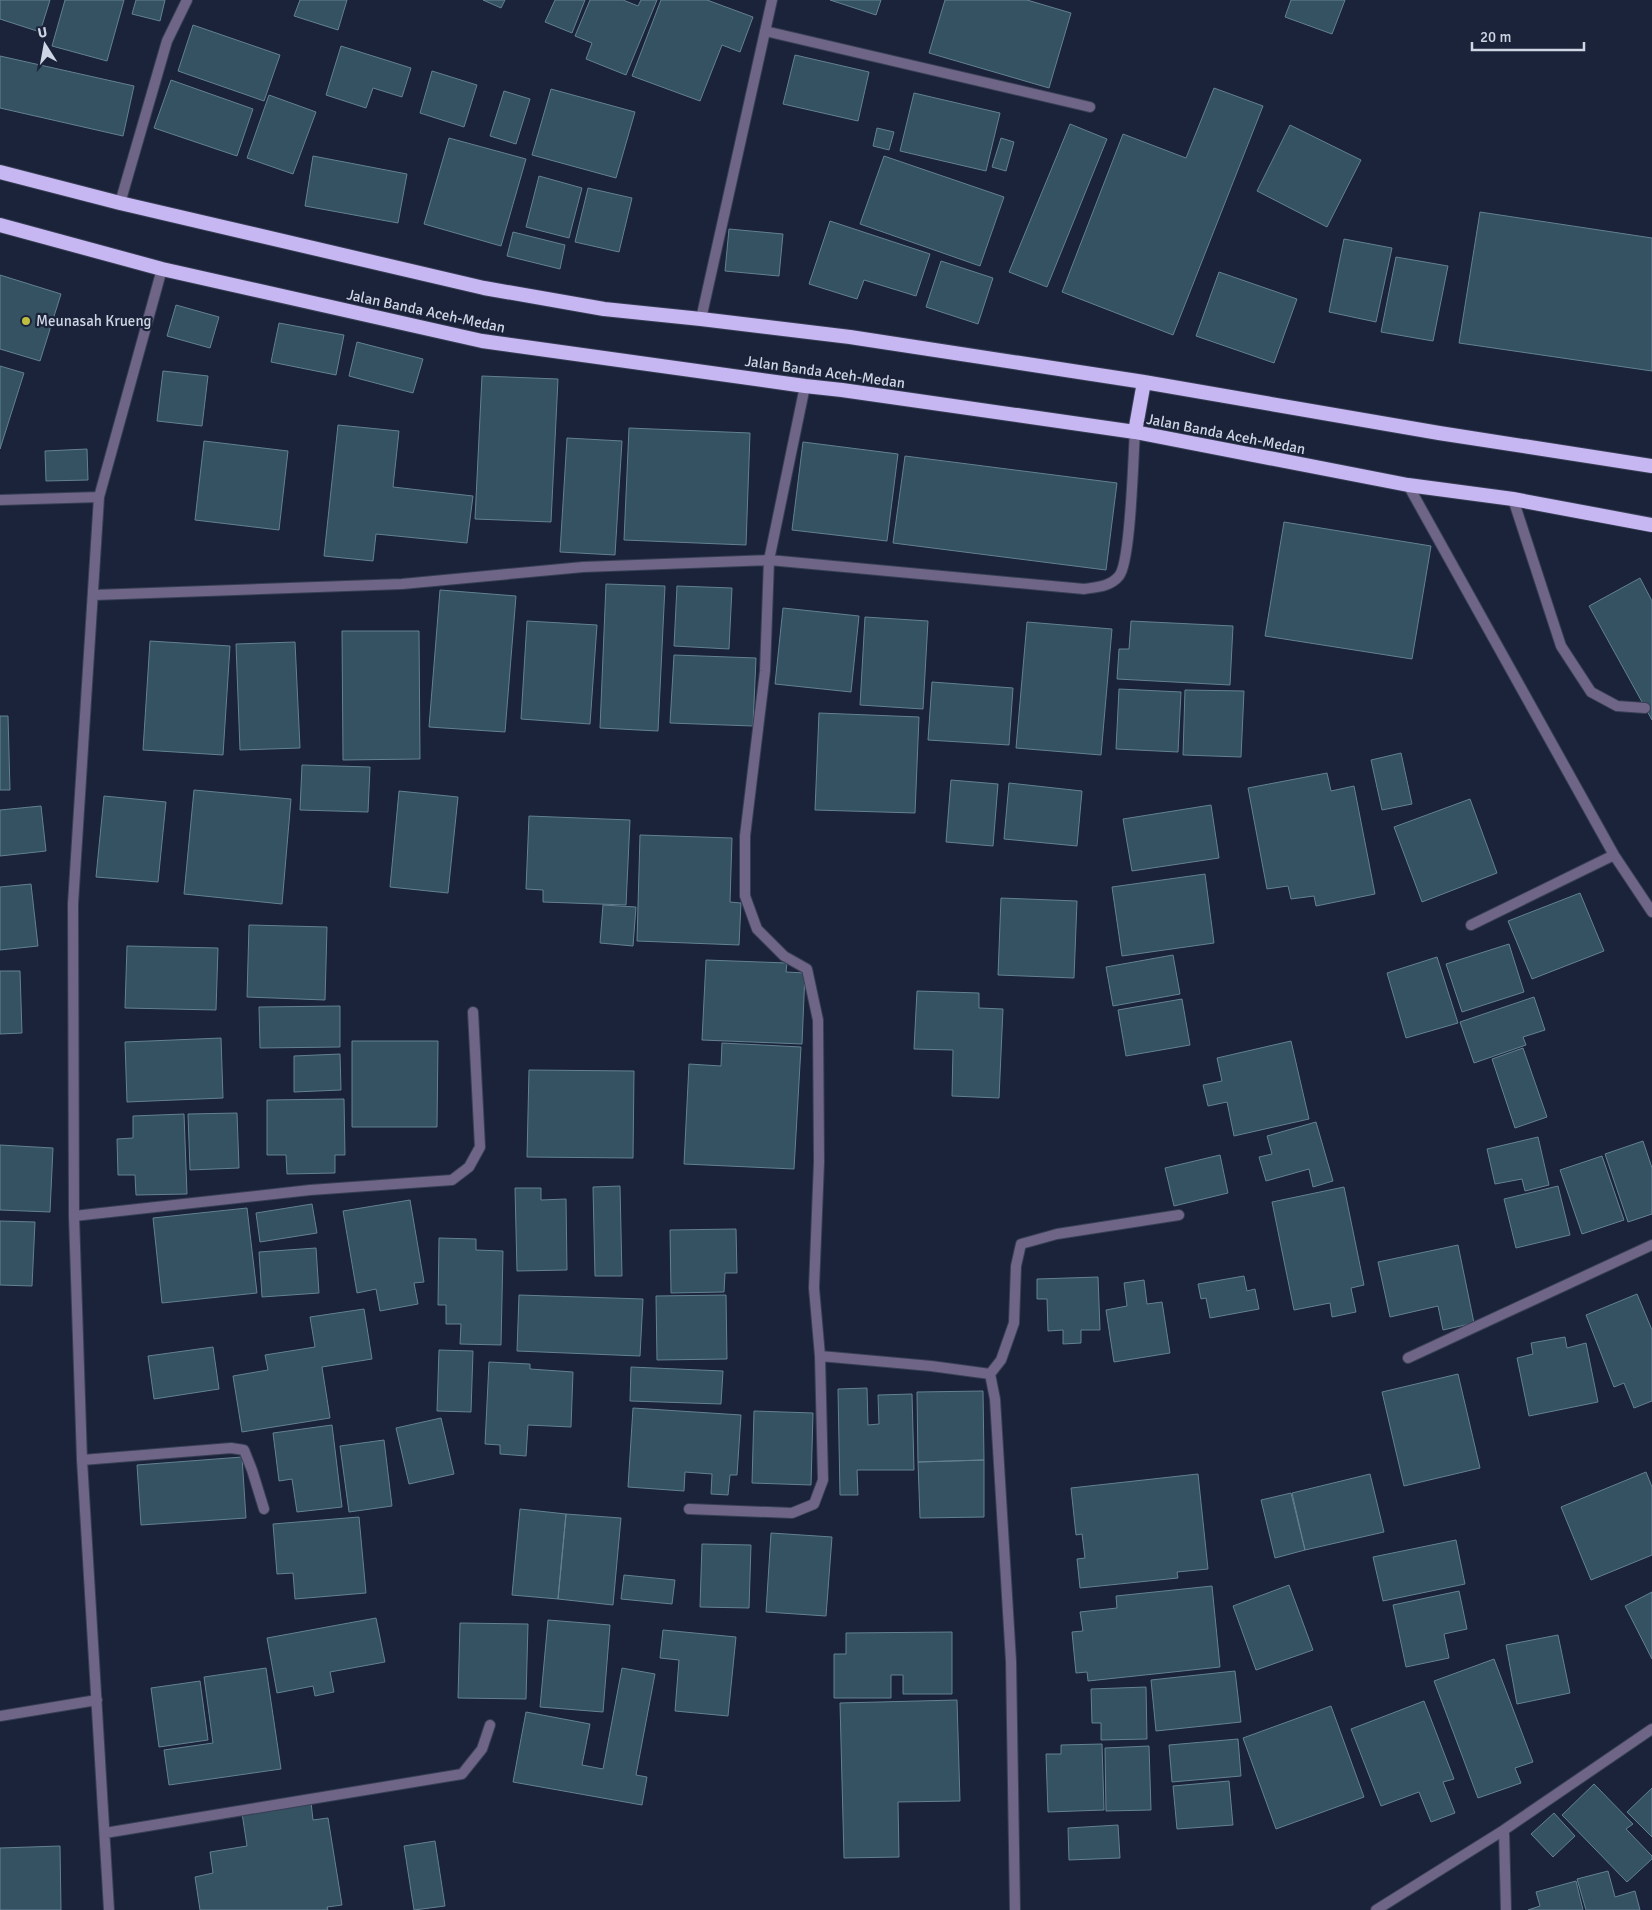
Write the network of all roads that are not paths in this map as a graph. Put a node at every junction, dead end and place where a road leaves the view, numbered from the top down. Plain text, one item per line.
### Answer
1 (187, 0) edge
2 (772, 0) edge
3 (765, 31) junction
4 (1090, 107) dead end
5 (0, 172) edge
6 (120, 203) junction
7 (0, 224) edge
8 (162, 269) junction
9 (701, 318) junction
10 (1144, 382) junction
11 (805, 386) junction
12 (1135, 432) junction
13 (1652, 466) edge
14 (1408, 486) junction
15 (99, 497) junction
16 (1513, 499) junction
17 (0, 500) edge
18 (1652, 525) edge
19 (769, 560) junction
20 (94, 595) junction
21 (1645, 708) dead end
22 (1614, 855) junction
23 (1652, 912) edge
24 (1471, 925) dead end
25 (473, 1012) dead end
26 (74, 1216) junction
27 (1179, 1216) dead end
28 (1652, 1246) edge
29 (820, 1356) junction
30 (1408, 1358) dead end
31 (990, 1374) junction
32 (82, 1460) junction
33 (264, 1509) dead end
34 (689, 1509) dead end
35 (97, 1700) junction
36 (0, 1716) edge
37 (490, 1725) dead end
38 (1652, 1729) edge
39 (1504, 1830) junction
40 (105, 1832) junction
41 (109, 1910) edge
42 (1015, 1910) edge
43 (1376, 1910) edge
44 (1506, 1910) edge

1 - 6 street
2 - 3 street
3 - 4 street
3 - 9 street
5 - 6 highway
6 - 9 highway
7 - 8 highway, Jalan Banda Aceh-Medan
8 - 11 highway, Jalan Banda Aceh-Medan
8 - 15 street
9 - 10 highway
10 - 12 highway
10 - 13 highway
11 - 12 highway, Jalan Banda Aceh-Medan
11 - 19 street
12 - 14 highway, Jalan Banda Aceh-Medan
12 - 19 street
14 - 16 highway, Jalan Banda Aceh-Medan
14 - 22 street
15 - 17 street
15 - 20 street
16 - 18 highway, Jalan Banda Aceh-Medan
16 - 21 street
19 - 20 street
19 - 29 street
20 - 26 street
22 - 23 street
22 - 24 street
25 - 26 street
26 - 32 street
27 - 31 street
28 - 30 street
29 - 31 street
29 - 34 street
31 - 42 street
32 - 33 street
32 - 35 street
35 - 36 street
35 - 40 street
37 - 40 street
38 - 39 street
39 - 43 street
39 - 44 street
40 - 41 street

